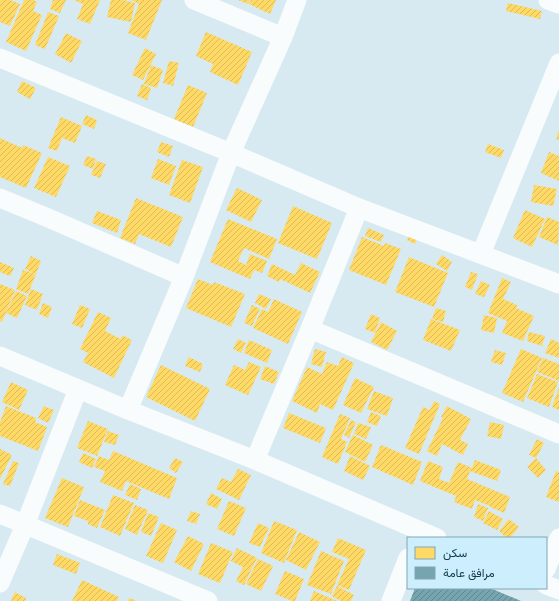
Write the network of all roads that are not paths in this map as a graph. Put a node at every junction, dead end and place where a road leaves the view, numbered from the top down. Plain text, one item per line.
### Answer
1 (194, 0) edge
2 (297, 0) edge
3 (548, 0) edge
4 (559, 4) edge
5 (283, 37) junction
6 (0, 58) edge
7 (559, 63) edge
8 (231, 153) junction
9 (0, 198) edge
10 (359, 208) junction
11 (481, 254) junction
12 (184, 277) junction
13 (559, 284) edge
14 (310, 329) junction
15 (0, 356) edge
16 (78, 389) junction
17 (128, 410) junction
18 (559, 434) edge
19 (255, 460) junction
20 (0, 514) edge
21 (25, 525) junction
22 (417, 534) edge
23 (432, 537) edge
24 (559, 538) edge
25 (407, 561) edge
26 (547, 567) edge
27 (0, 583) edge
28 (547, 585) edge
29 (559, 590) edge
30 (208, 601) edge
31 (391, 601) edge

1 - 5 street
2 - 5 street
3 - 4 street
5 - 8 street
6 - 8 street
7 - 11 street
8 - 10 street
8 - 12 street
9 - 12 street
10 - 11 street
10 - 14 street
11 - 13 street
12 - 17 street
14 - 18 street
14 - 19 street
15 - 16 street
16 - 17 street
16 - 21 street
17 - 19 street
19 - 22 street
20 - 21 street
21 - 27 street
21 - 30 street
22 - 23 street
24 - 26 street
25 - 31 street
28 - 29 street

